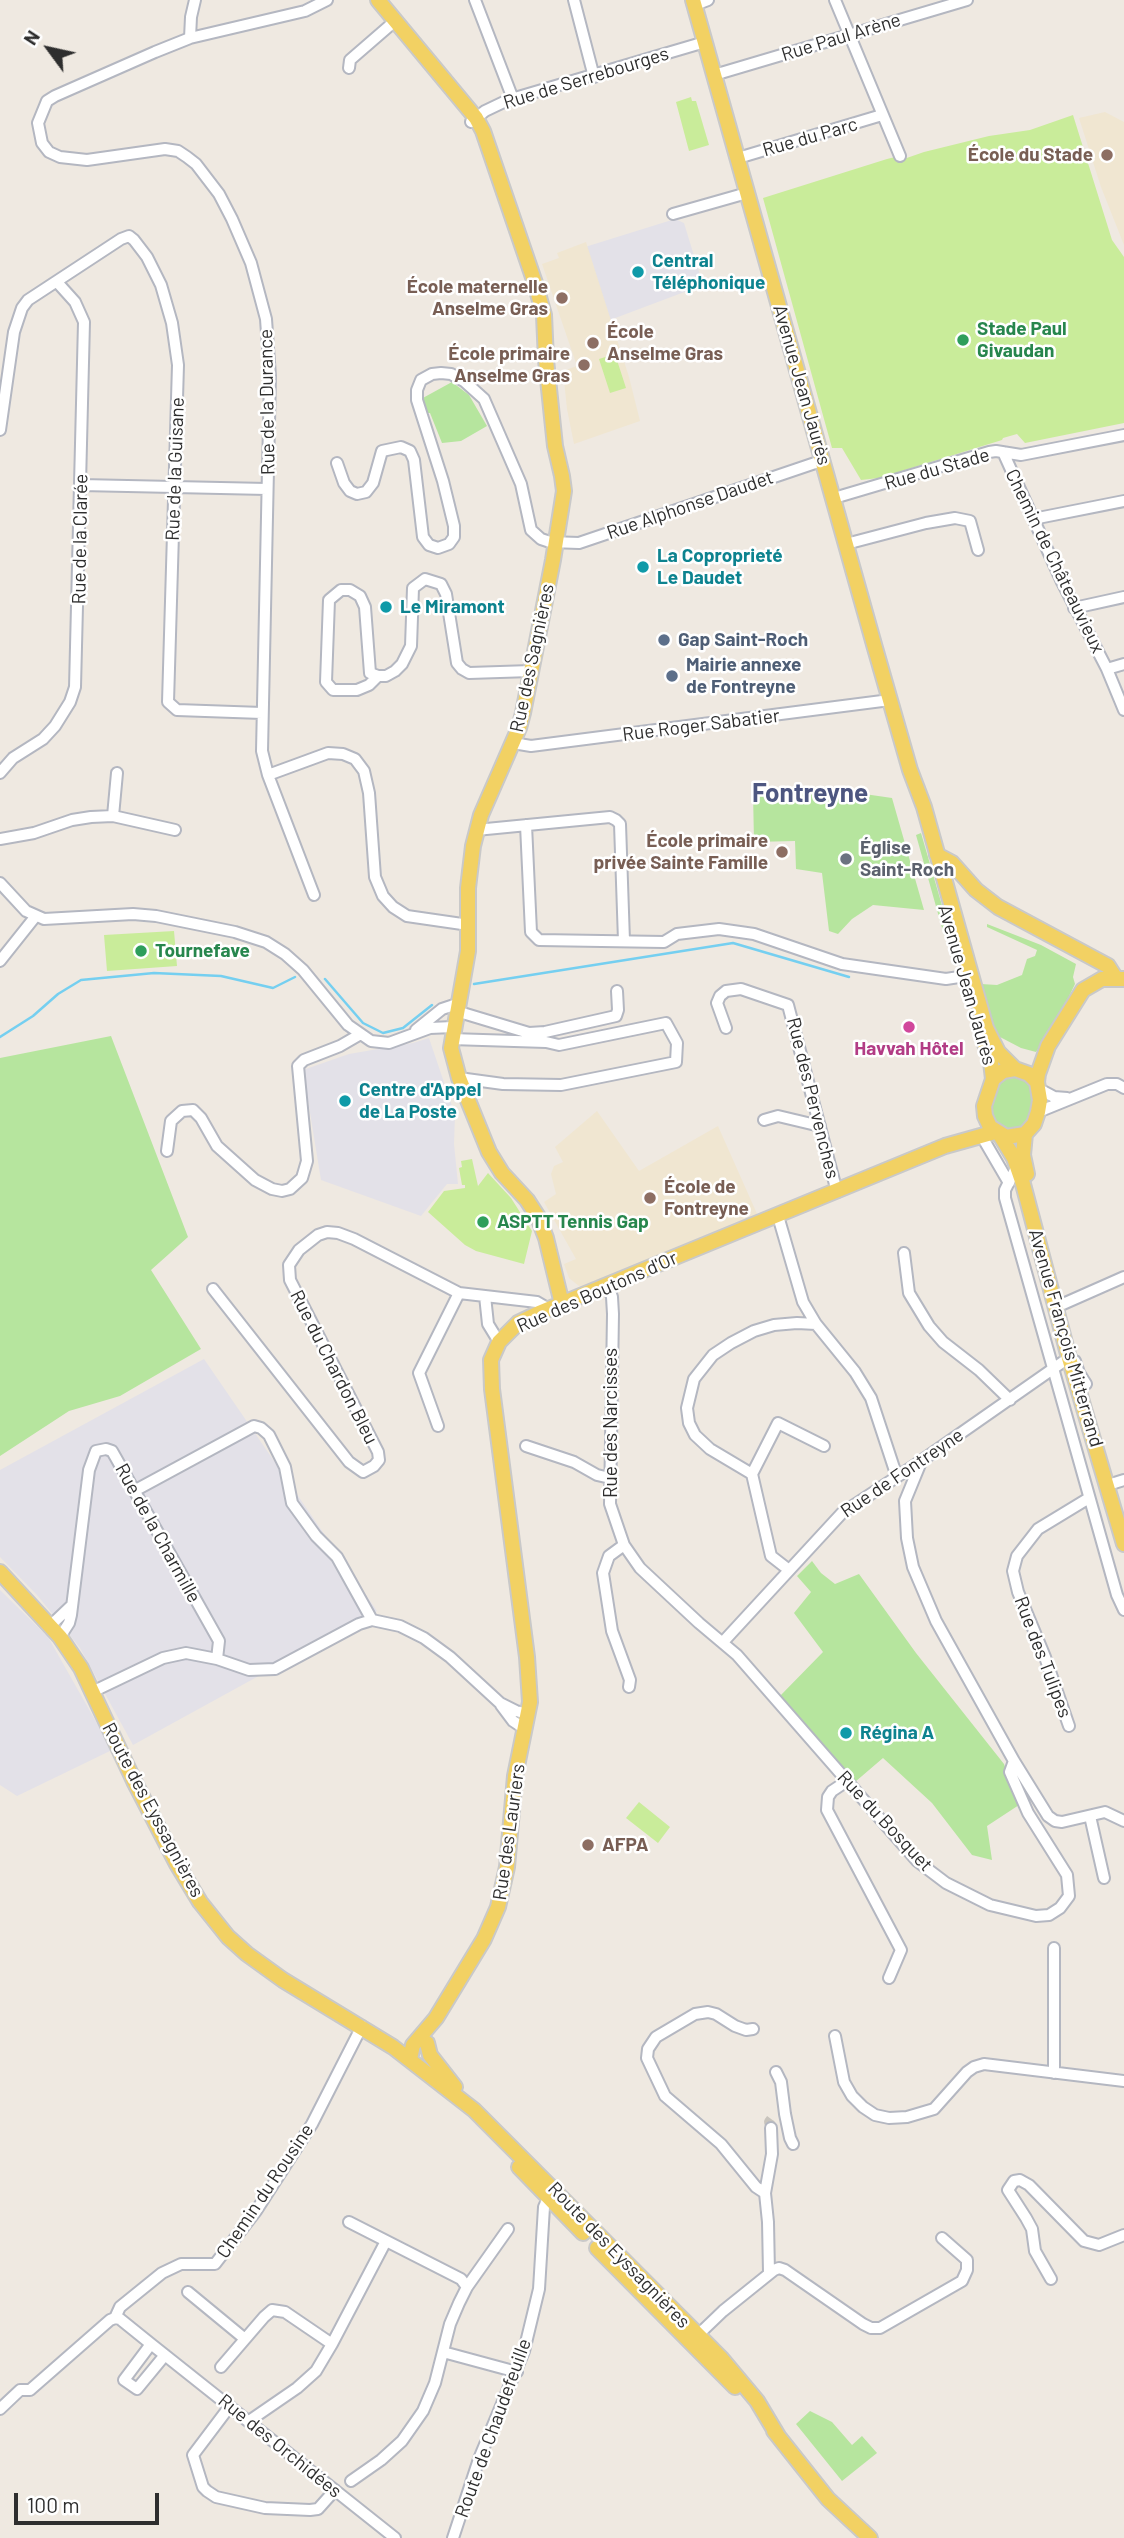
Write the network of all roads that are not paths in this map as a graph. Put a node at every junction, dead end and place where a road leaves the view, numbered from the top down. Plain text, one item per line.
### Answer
1 (195, 0) edge
2 (327, 0) edge
3 (369, 0) edge
4 (378, 0) edge
5 (475, 0) edge
6 (574, 0) edge
7 (835, 0) edge
8 (967, 0) edge
9 (698, 2) edge
10 (932, 5) edge
11 (392, 23) junction
12 (849, 36) junction
13 (190, 38) junction
14 (705, 42) junction
15 (349, 68) dead end
16 (714, 75) junction
17 (594, 77) junction
18 (513, 99) junction
19 (882, 115) junction
20 (473, 120) junction
21 (900, 156) dead end
22 (738, 158) junction
23 (747, 193) junction
24 (673, 214) dead end
25 (57, 282) junction
26 (0, 430) edge
27 (1124, 435) edge
28 (1003, 452) junction
29 (824, 460) junction
30 (337, 463) dead end
31 (81, 485) junction
32 (174, 485) junction
33 (267, 489) junction
34 (834, 498) junction
35 (1124, 501) edge
36 (1033, 519) junction
37 (556, 543) junction
38 (846, 544) junction
39 (978, 550) dead end
40 (1124, 597) edge
41 (1074, 608) junction
42 (1124, 664) edge
43 (1107, 669) junction
44 (531, 671) junction
45 (378, 676) junction
46 (890, 700) junction
47 (1124, 710) edge
48 (262, 713) junction
49 (513, 743) junction
50 (910, 770) junction
51 (0, 773) edge
52 (117, 773) dead end
53 (268, 775) junction
54 (113, 816) junction
55 (526, 825) junction
56 (175, 830) dead end
57 (477, 830) junction
58 (0, 839) edge
59 (937, 855) junction
60 (0, 883) edge
61 (314, 895) dead end
62 (35, 917) junction
63 (469, 925) junction
64 (624, 942) junction
65 (0, 961) edge
66 (968, 976) junction
67 (1119, 978) edge
68 (617, 991) dead end
69 (456, 1007) junction
70 (726, 1028) dead end
71 (452, 1033) junction
72 (359, 1035) junction
73 (410, 1036) junction
74 (1048, 1046) junction
75 (1017, 1069) junction
76 (459, 1078) junction
77 (993, 1079) junction
78 (1038, 1086) junction
79 (1124, 1087) edge
80 (1067, 1098) junction
81 (985, 1112) junction
82 (1038, 1112) junction
83 (764, 1120) dead end
84 (820, 1126) junction
85 (992, 1134) junction
86 (1025, 1134) junction
87 (958, 1140) junction
88 (167, 1151) dead end
89 (1017, 1166) junction
90 (1009, 1183) junction
91 (836, 1192) junction
92 (778, 1216) junction
93 (904, 1253) dead end
94 (1124, 1277) edge
95 (608, 1286) junction
96 (213, 1289) dead end
97 (459, 1293) junction
98 (485, 1296) junction
99 (1063, 1304) junction
100 (556, 1306) junction
101 (816, 1324) junction
102 (499, 1342) junction
103 (1066, 1366) junction
104 (1081, 1384) junction
105 (1010, 1400) junction
106 (438, 1426) dead end
107 (526, 1446) dead end
108 (824, 1446) dead end
109 (921, 1461) junction
110 (752, 1474) junction
111 (610, 1478) junction
112 (892, 1480) junction
113 (1115, 1483) edge
114 (134, 1491) junction
115 (1089, 1498) junction
116 (905, 1502) junction
117 (1124, 1518) edge
118 (1124, 1544) edge
119 (624, 1545) junction
120 (789, 1570) junction
121 (0, 1572) edge
122 (1124, 1609) edge
123 (372, 1620) junction
124 (55, 1631) junction
125 (723, 1642) junction
126 (218, 1659) junction
127 (629, 1687) dead end
128 (92, 1692) junction
129 (500, 1703) junction
130 (528, 1714) junction
131 (1069, 1726) dead end
132 (525, 1729) junction
133 (1014, 1761) junction
134 (847, 1781) junction
135 (1090, 1816) junction
136 (1124, 1821) edge
137 (1104, 1878) dead end
138 (1054, 1948) dead end
139 (889, 1978) dead end
140 (362, 2026) junction
141 (753, 2029) dead end
142 (835, 2036) dead end
143 (417, 2049) junction
144 (776, 2072) dead end
145 (1054, 2073) junction
146 (1124, 2081) edge
147 (444, 2087) junction
148 (474, 2110) junction
149 (774, 2115) dead end
150 (786, 2120) junction
151 (771, 2127) tunnel mouth
152 (793, 2144) dead end
153 (546, 2180) junction
154 (765, 2193) junction
155 (554, 2201) junction
156 (349, 2222) dead end
157 (508, 2229) dead end
158 (1124, 2235) edge
159 (942, 2238) dead end
160 (386, 2241) junction
161 (604, 2242) junction
162 (769, 2273) junction
163 (1051, 2279) dead end
164 (467, 2287) junction
165 (188, 2292) dead end
166 (115, 2318) junction
167 (245, 2339) junction
168 (697, 2341) junction
169 (152, 2344) junction
170 (332, 2344) junction
171 (443, 2352) junction
172 (166, 2355) junction
173 (221, 2367) dead end
174 (517, 2372) junction
175 (230, 2406) junction
176 (0, 2409) edge
177 (249, 2421) junction
178 (351, 2481) dead end
179 (335, 2490) junction
180 (396, 2538) edge
181 (453, 2538) edge
182 (870, 2538) edge

1 - 13 street
2 - 13 street
3 - 11 main road
4 - 11 main road
5 - 18 street
6 - 17 street
7 - 12 street
8 - 10 street, Rue Paul Arène
9 - 14 main road, Avenue Jean Jaurès
10 - 12 street, Rue Paul Arène
11 - 15 street
11 - 20 main road, Rue des Sagnières
12 - 16 street, Rue Paul Arène
12 - 19 street
13 - 33 street, Rue de la Durance
14 - 16 main road, Avenue Jean Jaurès
14 - 17 street, Rue de Serrebourges
16 - 22 main road, Avenue Jean Jaurès
17 - 18 street, Rue de Serrebourges
18 - 20 street, Rue de Serrebourges
19 - 21 street
19 - 22 street, Rue du Parc
20 - 37 main road, Rue des Sagnières
22 - 23 main road, Avenue Jean Jaurès
23 - 24 street
23 - 29 main road, Avenue Jean Jaurès
25 - 26 street
25 - 31 street, Rue de la Clarée
25 - 32 street, Rue de la Guisane
27 - 28 street, Rue du Stade
28 - 34 street, Rue du Stade
28 - 36 street, Chemin de Châteauvieux
29 - 34 main road, Avenue Jean Jaurès
29 - 37 street, Rue Alphonse Daudet
30 - 37 street
31 - 32 street
31 - 51 street, Rue de la Clarée
32 - 33 street
32 - 48 street, Rue de la Guisane
33 - 48 street, Rue de la Durance
34 - 38 main road, Avenue Jean Jaurès
35 - 36 street
36 - 41 street, Chemin de Châteauvieux
37 - 44 main road, Rue des Sagnières
38 - 39 street
38 - 46 main road, Avenue Jean Jaurès
40 - 41 street
41 - 43 street, Chemin de Châteauvieux
42 - 43 street
43 - 47 street, Chemin de Châteauvieux
44 - 45 street
44 - 49 main road, Rue des Sagnières
45 - 45 street
46 - 49 street, Rue Roger Sabatier
46 - 50 main road, Avenue Jean Jaurès
48 - 53 street, Rue de la Durance
49 - 57 main road, Rue des Sagnières
50 - 59 main road, Avenue Jean Jaurès
50 - 66 main road, Avenue Jean Jaurès
52 - 54 street
53 - 61 street, Rue de la Durance
53 - 63 street
54 - 56 street
54 - 58 street
55 - 57 street
55 - 64 street
55 - 64 street
57 - 63 main road, Rue des Sagnières
59 - 66 main road, Avenue Jean Jaurès
59 - 67 main road
60 - 62 street
62 - 65 street
62 - 72 street
63 - 69 main road, Rue des Sagnières
64 - 66 street
66 - 75 main road, Avenue Jean Jaurès
66 - 77 main road, Avenue Jean Jaurès
67 - 74 main road
68 - 69 street
69 - 71 main road, Rue des Sagnières
69 - 73 street
70 - 84 street, Rue des Pervenches
71 - 73 street
71 - 76 main road, Rue des Sagnières
71 - 76 street
72 - 73 street
72 - 88 street
74 - 75 main road
74 - 78 main road
75 - 77 main road
75 - 78 main road
76 - 100 main road, Rue des Sagnières
77 - 81 main road
78 - 80 street
78 - 82 main road
79 - 80 street
80 - 82 street
81 - 85 main road
81 - 87 main road, Rue des Boutons d'Or
82 - 86 main road
83 - 84 street
84 - 91 street, Rue des Pervenches
85 - 86 main road
85 - 87 main road, Rue des Boutons d'Or
85 - 89 main road, Avenue François Mitterrand
85 - 90 street
86 - 99 main road, Avenue François Mitterrand
87 - 91 main road, Rue des Boutons d'Or
89 - 90 street
89 - 103 main road, Avenue François Mitterrand
90 - 103 street
91 - 92 main road, Rue des Boutons d'Or
92 - 95 main road, Rue des Boutons d'Or
92 - 101 street
93 - 105 street
94 - 99 street
95 - 100 main road, Rue des Boutons d'Or
95 - 111 street, Rue des Narcisses
96 - 97 street, Rue du Chardon Bleu
97 - 98 street, Rue du Chardon Bleu
97 - 106 street
98 - 100 street, Rue du Chardon Bleu
98 - 102 street
99 - 103 main road, Avenue François Mitterrand
100 - 102 main road, Rue des Boutons d'Or
101 - 110 street
101 - 112 street
102 - 130 main road, Rue des Boutons d'Or
103 - 104 main road, Avenue François Mitterrand
103 - 104 main road
103 - 105 street, Rue de Fontreyne
103 - 115 street
104 - 113 main road, Avenue François Mitterrand
105 - 109 street, Rue de Fontreyne
107 - 111 street
108 - 110 street
109 - 112 street, Rue de Fontreyne
109 - 116 street, Rue du Bosquet
110 - 120 street
111 - 119 street, Rue des Narcisses
112 - 116 street
112 - 120 street, Rue de Fontreyne
113 - 117 main road, Avenue François Mitterrand
113 - 118 main road, Avenue François Mitterrand
114 - 123 street
114 - 124 street, Rue de la Charmille
114 - 126 street, Rue de la Charmille
115 - 122 street
115 - 131 street, Rue des Tulipes
116 - 133 street, Rue du Bosquet
119 - 125 street, Rue des Narcisses
119 - 127 street
120 - 125 street, Rue de Fontreyne
121 - 124 main road, Route des Eyssagnières
123 - 126 street
123 - 129 street
124 - 128 main road, Route des Eyssagnières
125 - 134 street, Rue du Bosquet
126 - 128 street
128 - 140 main road, Route des Eyssagnières
129 - 130 street
129 - 132 street
130 - 132 main road, Rue des Lauriers
132 - 143 main road, Rue des Lauriers
133 - 134 street, Rue du Bosquet
133 - 135 street
134 - 139 street
135 - 136 street
135 - 137 street
138 - 145 street
140 - 143 main road, Route des Eyssagnières
140 - 166 street, Chemin du Rousine
141 - 154 street
142 - 145 street
143 - 147 main road, Route des Eyssagnières
143 - 148 main road
144 - 150 street
145 - 146 street
147 - 148 main road, Route des Eyssagnières
147 - 155 main road, Route des Eyssagnières
148 - 153 main road, Route des Eyssagnières
149 - 150 street
150 - 152 street
151 - 154 street
153 - 155 street
153 - 161 main road, Route des Eyssagnières
154 - 162 street
155 - 161 street
155 - 168 main road, Route des Eyssagnières
155 - 174 street, Route de Chaudefeuille
156 - 160 street
157 - 164 street
158 - 163 street
159 - 162 street
160 - 164 street
160 - 170 street
161 - 168 main road, Route des Eyssagnières
162 - 168 street
164 - 171 street
165 - 167 street
166 - 169 street, Rue des Orchidées
166 - 176 street, Chemin du Rousine
167 - 170 street
167 - 173 street
168 - 182 main road, Route des Eyssagnières
169 - 172 street, Rue des Orchidées
169 - 172 street
170 - 177 street
171 - 174 street
171 - 178 street
172 - 175 street, Rue des Orchidées
174 - 181 street, Route de Chaudefeuille
175 - 177 street, Rue des Orchidées
175 - 179 street
177 - 179 street, Rue des Orchidées
179 - 180 street, Rue des Orchidées

